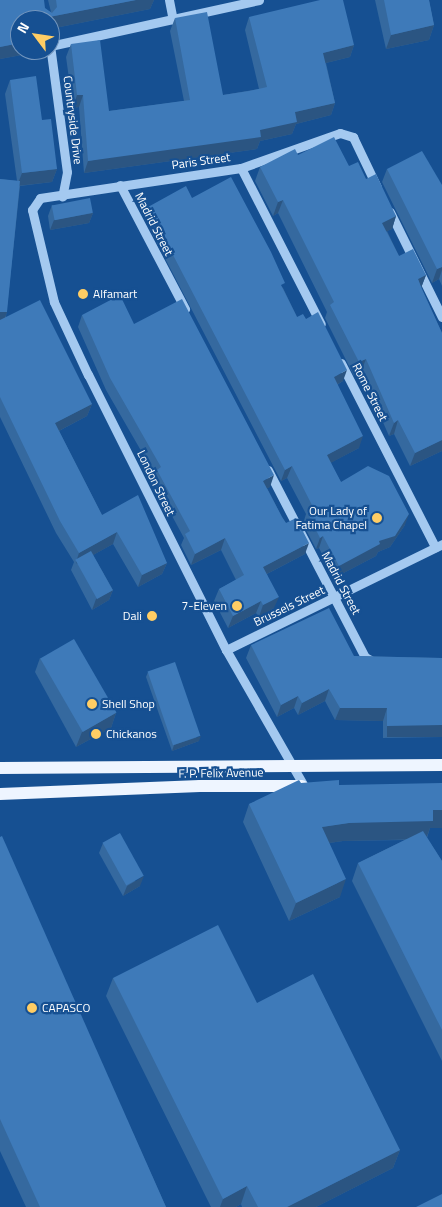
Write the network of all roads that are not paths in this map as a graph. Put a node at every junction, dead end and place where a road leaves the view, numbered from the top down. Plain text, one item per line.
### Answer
1 (169, 0) edge
2 (259, 0) edge
3 (173, 20) junction
4 (60, 44) edge
5 (52, 60) edge
6 (240, 168) junction
7 (120, 185) junction
8 (62, 197) junction
9 (442, 317) edge
10 (192, 323) edge
11 (327, 335) edge
12 (336, 353) edge
13 (265, 465) edge
14 (439, 545) edge
15 (334, 597) junction
16 (226, 650) junction
17 (387, 662) edge
18 (442, 765) edge
19 (293, 767) junction
20 (0, 768) edge
21 (309, 786) joint
22 (0, 794) edge

1 - 3 street
2 - 3 street
3 - 4 street
5 - 8 street, Countryside Drive
6 - 7 street, Paris Street
6 - 9 street, Paris Street
6 - 11 street
7 - 8 street, Paris Street
7 - 10 street, Madrid Street
8 - 16 street, London Street
12 - 14 street, Rome Street
13 - 15 street, Madrid Street
14 - 15 street, Brussels Street
15 - 16 street, Brussels Street
15 - 17 street, Madrid Street
16 - 19 street, London Street
18 - 19 main road, F. P. Felix Avenue
19 - 20 main road, F. P. Felix Avenue
19 - 21 street, London Street
21 - 22 main road, F. P. Felix Avenue

